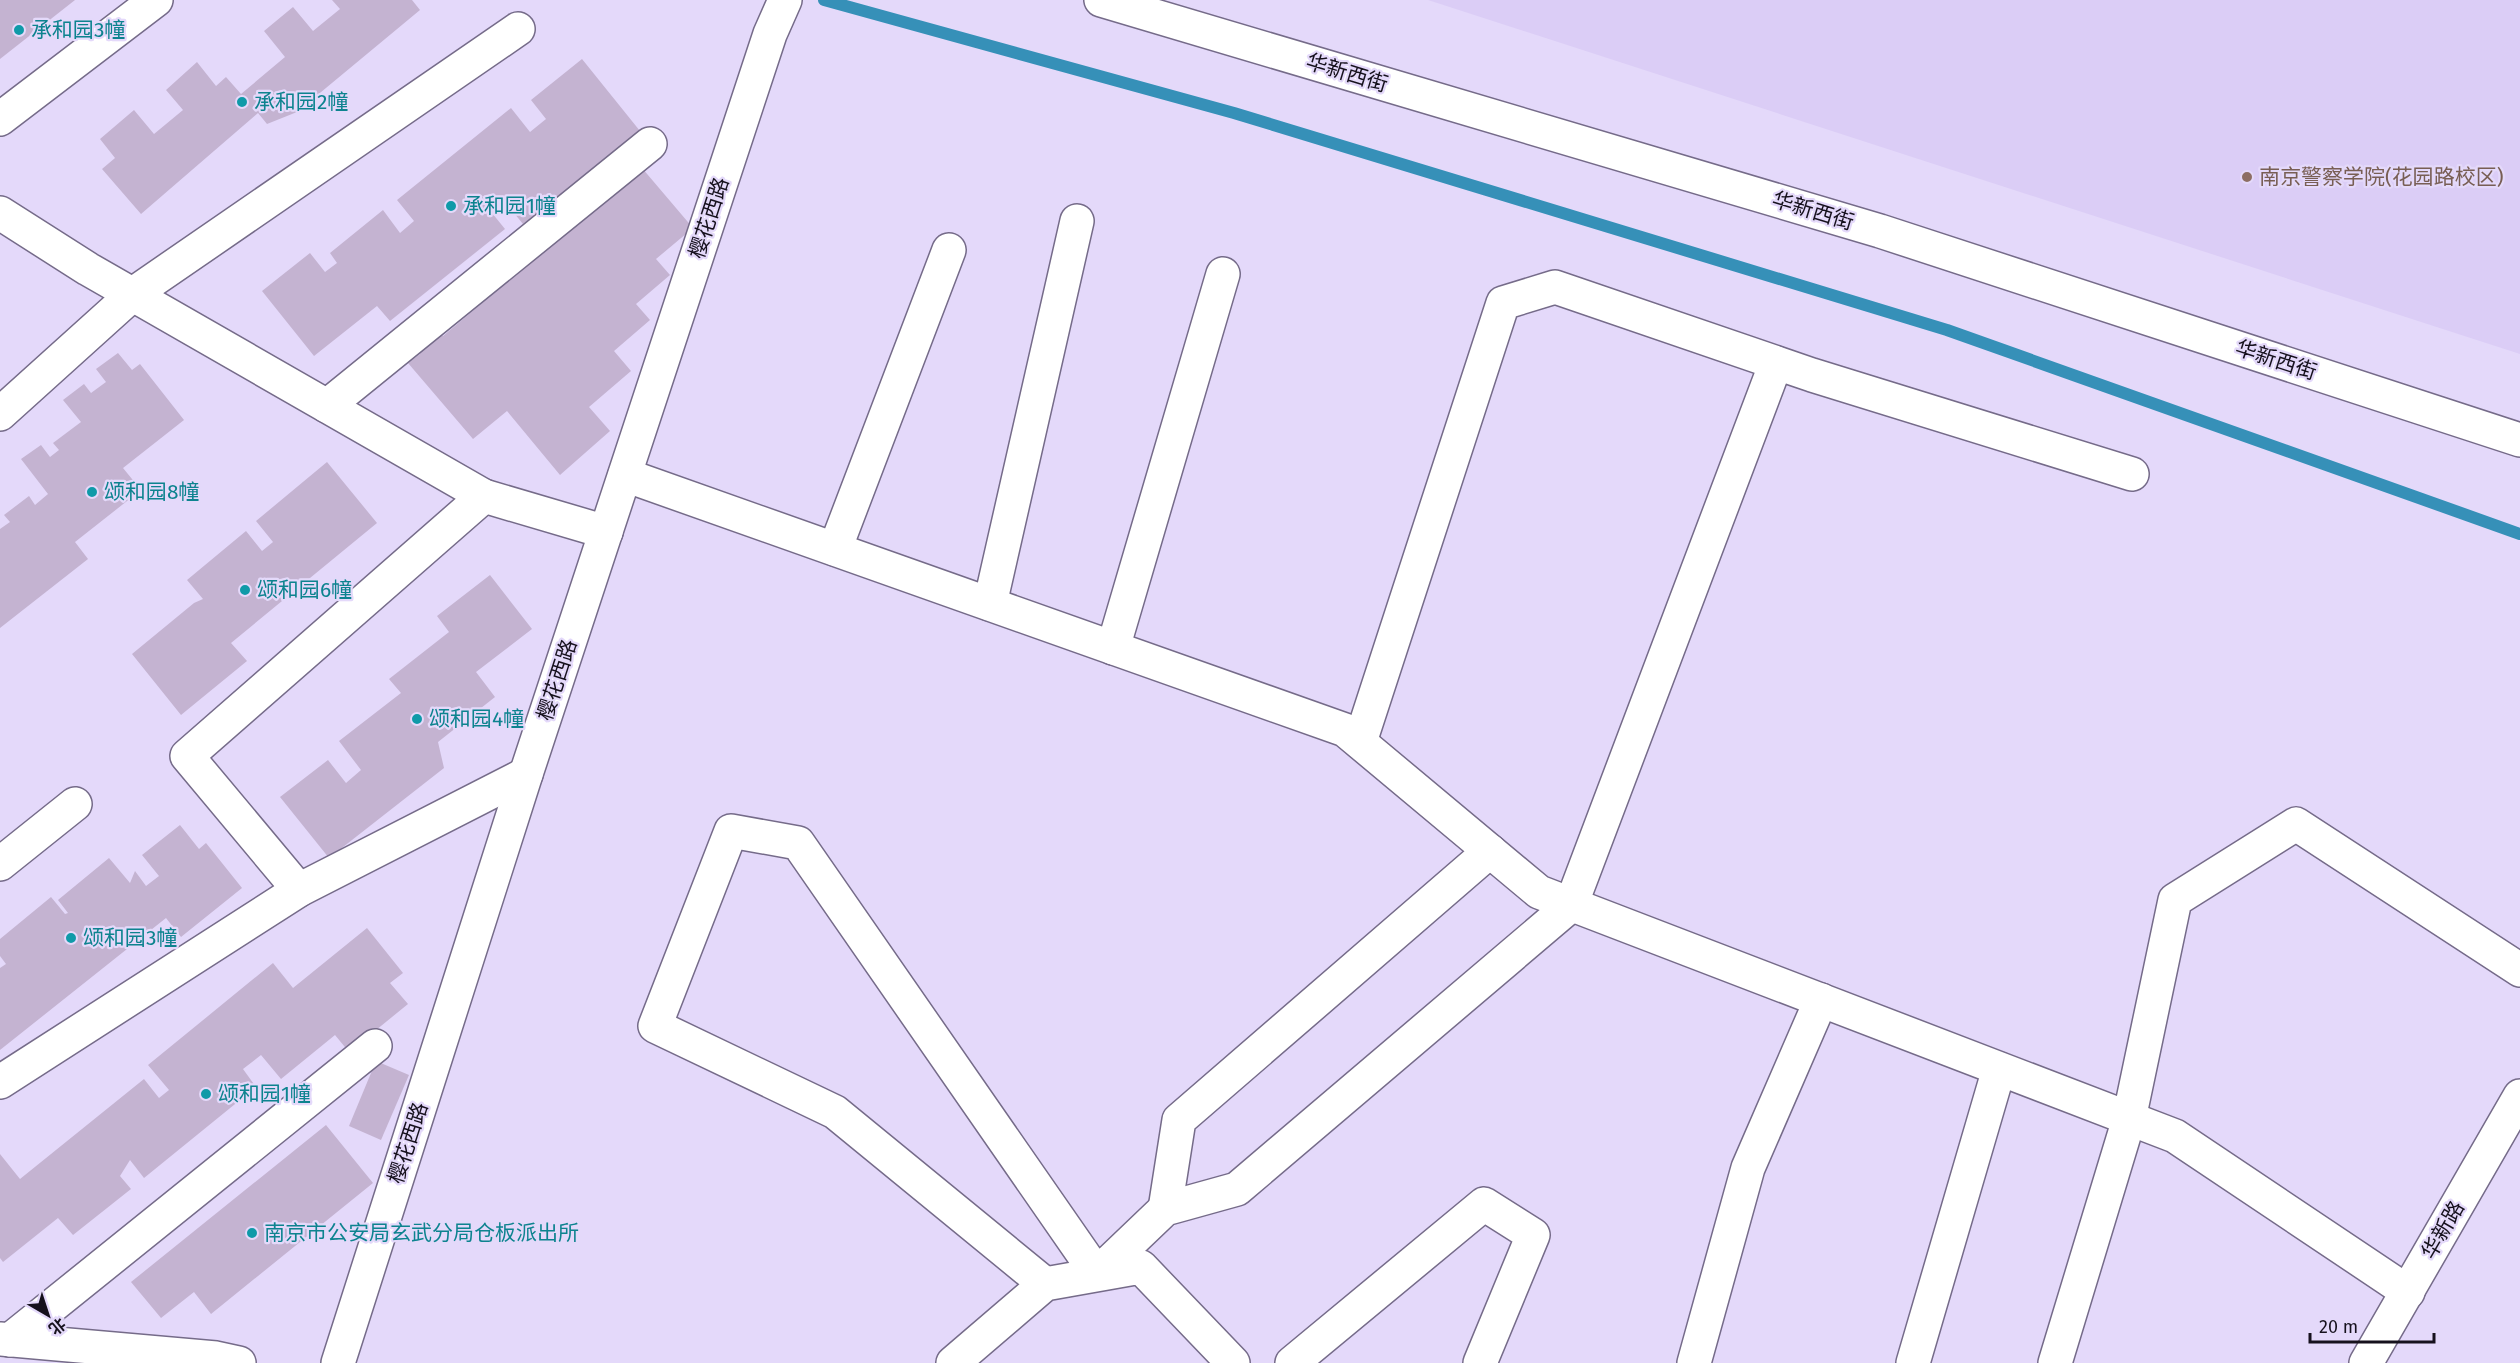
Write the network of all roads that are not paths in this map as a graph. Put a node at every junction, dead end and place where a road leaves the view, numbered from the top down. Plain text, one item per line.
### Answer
1 (156, 0) edge
2 (785, 0) edge
3 (1101, 0) edge
4 (518, 29) dead end
5 (0, 119) edge
6 (650, 144) dead end
7 (0, 213) edge
8 (1077, 221) dead end
9 (949, 250) dead end
10 (1223, 274) dead end
11 (133, 294) junction
12 (1776, 363) junction
13 (327, 406) junction
14 (0, 414) edge
15 (2520, 440) edge
16 (2132, 474) dead end
17 (625, 475) junction
18 (484, 496) junction
19 (606, 532) junction
20 (835, 549) junction
21 (990, 604) junction
22 (1113, 648) junction
23 (1360, 742) junction
24 (526, 774) junction
25 (75, 804) dead end
26 (1490, 851) junction
27 (0, 864) edge
28 (299, 890) junction
29 (1571, 905) junction
30 (2520, 970) edge
31 (1821, 1000) junction
32 (375, 1046) dead end
33 (1999, 1069) junction
34 (0, 1082) edge
35 (2520, 1096) edge
36 (2129, 1119) junction
37 (1165, 1209) junction
38 (1097, 1274) junction
39 (1045, 1284) junction
40 (2408, 1292) junction
41 (5, 1339) edge
42 (239, 1363) edge
43 (338, 1363) edge
44 (952, 1363) edge
45 (1233, 1363) edge
46 (1292, 1363) edge
47 (1480, 1363) edge
48 (1694, 1363) edge
49 (1913, 1363) edge
50 (2055, 1363) edge
51 (2366, 1363) edge

1 - 5 street
2 - 17 street, 樱花西路
3 - 15 street, 华新西街
4 - 11 street
6 - 13 street
7 - 11 street
8 - 21 street
9 - 20 street
10 - 22 street
11 - 13 street
11 - 14 street
12 - 16 street
12 - 23 street
12 - 29 street
13 - 18 street
17 - 19 street, 樱花西路
17 - 20 street
18 - 19 street
18 - 28 street
19 - 24 street, 樱花西路
20 - 21 street
21 - 22 street
22 - 23 street
23 - 26 street
24 - 28 street
24 - 43 street, 樱花西路
25 - 27 street
26 - 29 street
26 - 37 street
28 - 34 street
29 - 31 street
29 - 37 street
30 - 36 street
31 - 33 street
31 - 48 street
32 - 41 street
33 - 36 street
33 - 49 street
35 - 40 street, 华新路
36 - 40 street
36 - 50 street
37 - 38 street
38 - 39 street
38 - 39 street
38 - 45 street
39 - 44 street
40 - 51 street, 华新路
41 - 42 street
46 - 47 street

